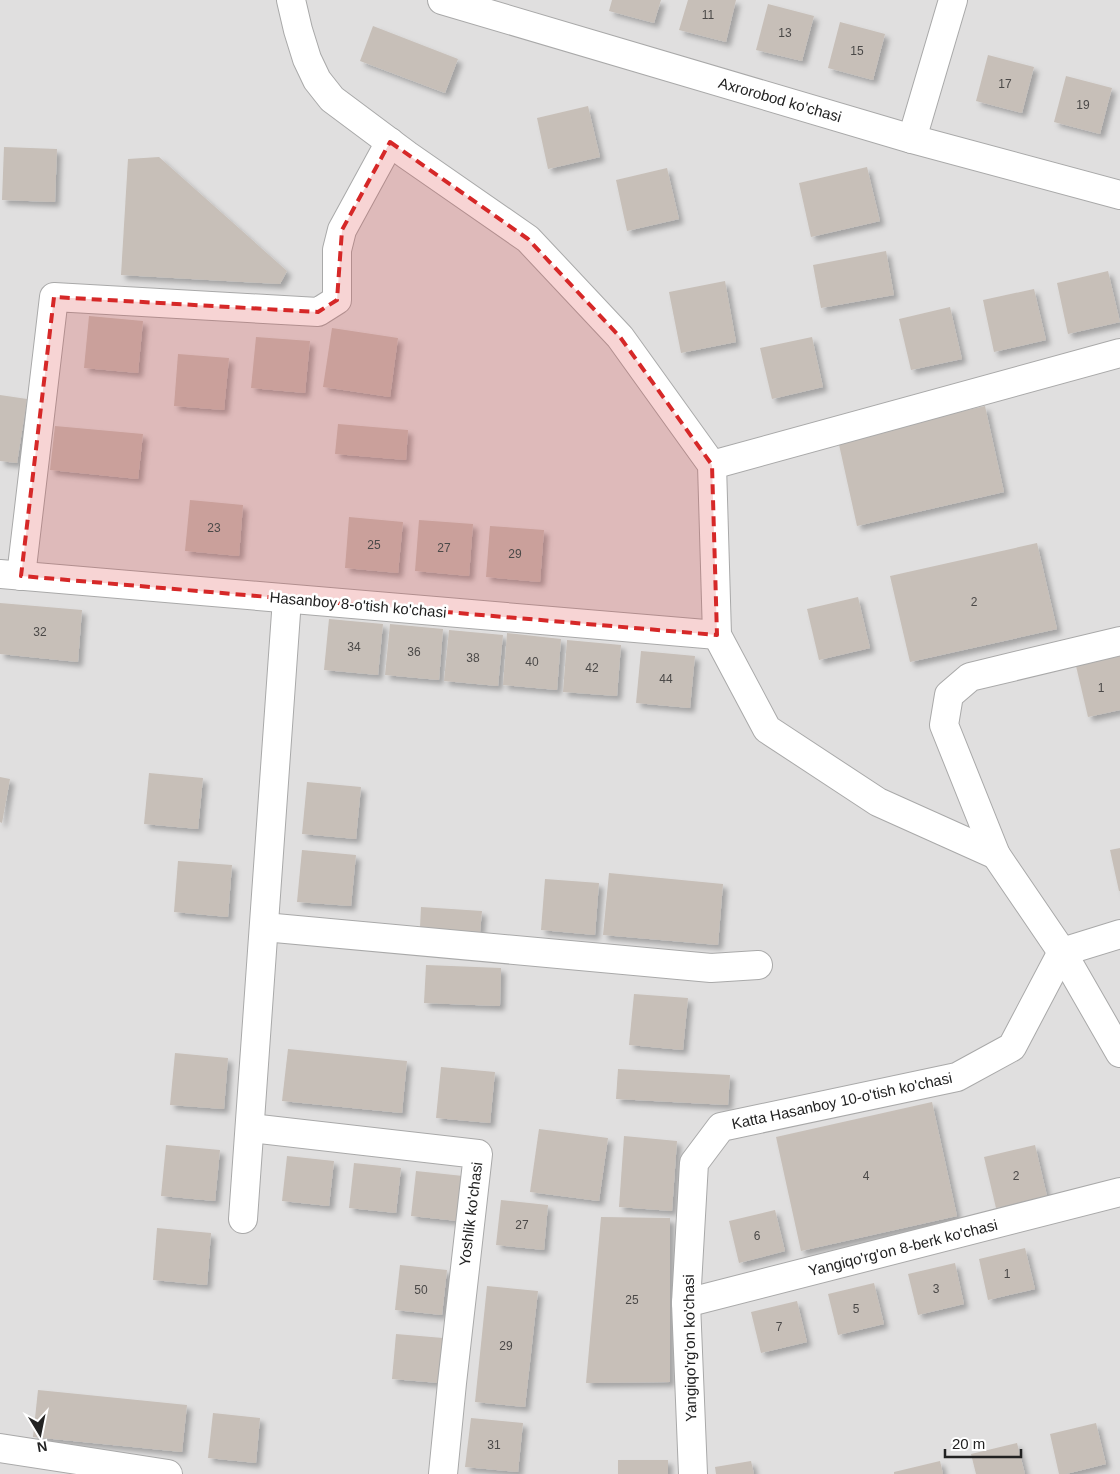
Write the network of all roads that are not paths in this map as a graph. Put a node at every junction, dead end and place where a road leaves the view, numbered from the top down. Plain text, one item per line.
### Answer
1 (291, 0) edge
2 (442, 0) edge
3 (953, 0) edge
4 (912, 139) junction
5 (390, 142) junction
6 (1120, 194) edge
7 (1120, 353) edge
8 (712, 465) junction
9 (11, 575) edge
10 (287, 599) junction
11 (717, 634) junction
12 (1120, 641) edge
13 (996, 854) junction
14 (264, 927) junction
15 (1120, 934) edge
16 (1062, 952) junction
17 (758, 965) dead end
18 (1120, 1053) edge
19 (250, 1128) junction
20 (694, 1163) joint
21 (1120, 1192) edge
22 (244, 1219) dead end
23 (686, 1303) junction
24 (0, 1448) edge
25 (100, 1469) edge
26 (168, 1474) edge
27 (443, 1474) edge
28 (694, 1474) edge

1 - 5 street
2 - 4 street, Axrorobod ko'chasi
3 - 4 street
4 - 6 street, Axrorobod ko'chasi
5 - 8 street
5 - 9 street
7 - 8 street
8 - 11 street
9 - 10 street, Hasanboy 8-o'tish ko'chasi
10 - 11 street, Hasanboy 8-o'tish ko'chasi
10 - 14 street
11 - 13 street
12 - 13 street
13 - 16 street
14 - 17 street
14 - 19 street
15 - 16 street
16 - 18 street
16 - 20 street, Katta Hasanboy 10-o'tish ko'chasi
19 - 22 street
19 - 27 street, Yoshlik ko'chasi
20 - 23 street, Yangiqo'rg'on ko'chasi
21 - 23 street, Yangiqo'rg'on 8-berk ko'chasi
23 - 28 street, Yangiqo'rg'on ko'chasi
24 - 25 street
25 - 26 street

